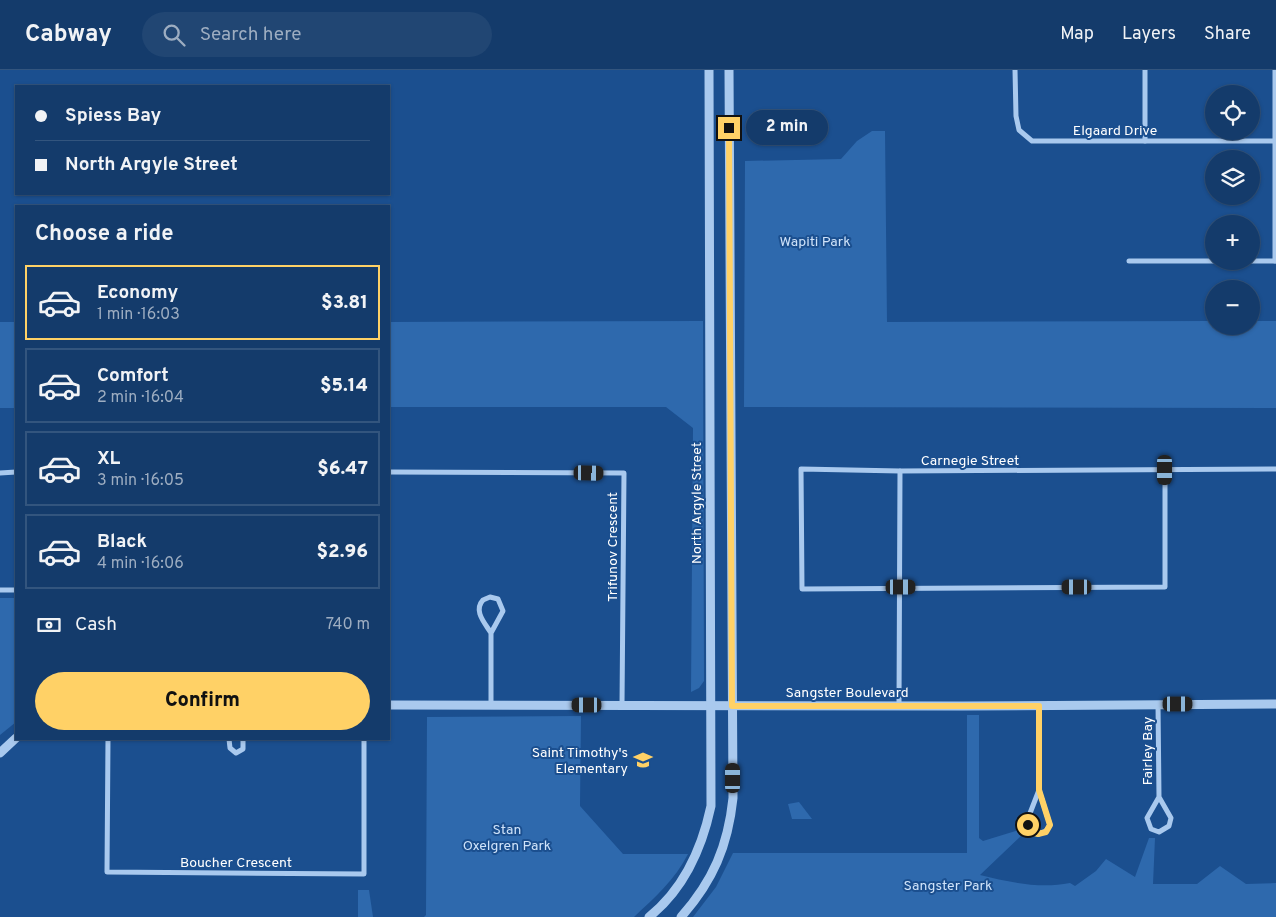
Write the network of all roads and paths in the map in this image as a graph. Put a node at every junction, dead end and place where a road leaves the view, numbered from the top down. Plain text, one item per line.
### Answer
1 (709, 70) edge
2 (729, 70) edge
3 (1015, 70) edge
4 (1145, 70) edge
5 (1275, 70) edge
6 (1146, 141) junction
7 (1276, 141) edge
8 (1276, 260) edge
9 (1129, 261) dead end
10 (1205, 261) edge
11 (1260, 261) edge
12 (1276, 469) edge
13 (1165, 470) junction
14 (900, 471) junction
15 (0, 472) edge
16 (15, 472) edge
17 (390, 472) edge
18 (901, 587) junction
19 (0, 590) edge
20 (15, 590) edge
21 (491, 633) junction
22 (1158, 704) junction
23 (1276, 704) edge
24 (390, 705) edge
25 (491, 705) junction
26 (622, 705) junction
27 (710, 706) junction
28 (732, 706) junction
29 (899, 706) junction
30 (1039, 706) junction
31 (15, 739) edge
32 (108, 740) edge
33 (229, 740) edge
34 (243, 740) edge
35 (364, 740) edge
36 (0, 753) edge
37 (1039, 790) junction
38 (1159, 797) junction
39 (652, 916) edge
40 (681, 917) edge

1 - 27 street, North Argyle Street
2 - 28 street
3 - 6 street, Elgaard Drive
4 - 6 street
5 - 7 street
6 - 7 street, Elgaard Drive
7 - 8 street
8 - 11 street
9 - 10 street
12 - 13 street, Carnegie Street
13 - 14 street, Carnegie Street
13 - 18 street
14 - 18 street
14 - 18 street, Carnegie Street
15 - 16 street
17 - 26 street, Trifunov Crescent
18 - 29 street
19 - 20 street
21 - 21 street
21 - 25 street
22 - 23 street, Sangster Boulevard
22 - 30 street, Sangster Boulevard
22 - 38 street, Fairley Bay
24 - 25 street, Sangster Boulevard
25 - 26 street, Sangster Boulevard
26 - 27 street, Sangster Boulevard
27 - 28 street, Sangster Boulevard
27 - 39 street, North Argyle Street
28 - 29 street, Sangster Boulevard
28 - 40 street
29 - 30 street, Sangster Boulevard
30 - 37 street
31 - 36 street
32 - 35 street, Boucher Crescent
33 - 34 street
37 - 37 street
38 - 38 street, Fairley Bay

